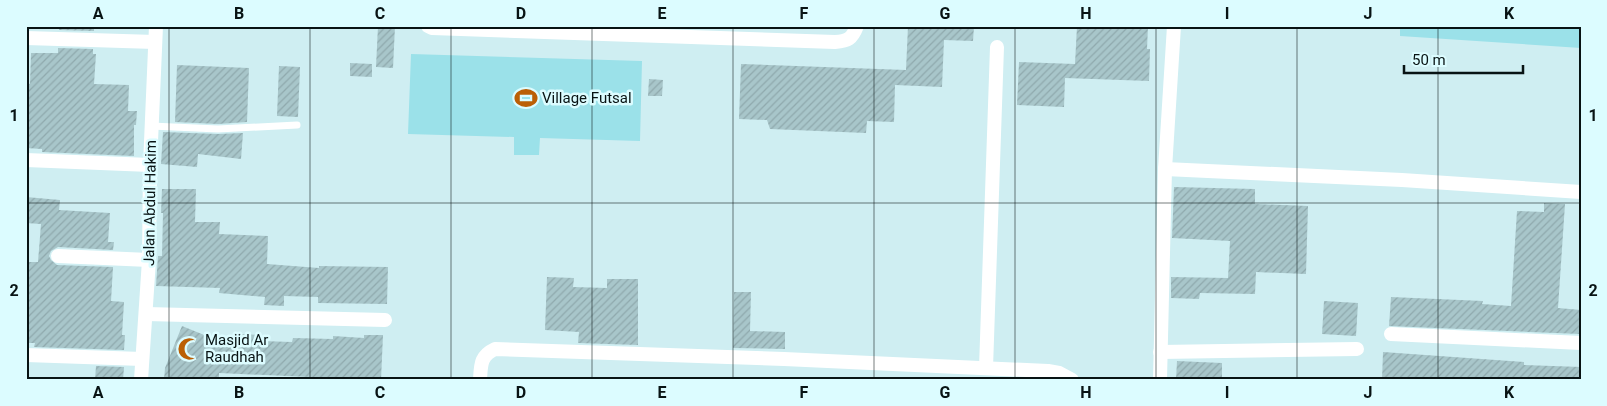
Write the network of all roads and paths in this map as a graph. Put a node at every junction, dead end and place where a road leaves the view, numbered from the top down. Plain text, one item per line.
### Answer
1 (156, 26) edge
2 (428, 26) edge
3 (857, 26) edge
4 (1174, 26) edge
5 (26, 38) edge
6 (155, 42) junction
7 (997, 47) dead end
8 (297, 125) dead end
9 (151, 126) junction
10 (26, 160) edge
11 (150, 165) junction
12 (1165, 169) junction
13 (1581, 192) edge
14 (58, 256) dead end
15 (148, 260) junction
16 (146, 314) junction
17 (385, 320) dead end
18 (1391, 334) dead end
19 (1581, 343) edge
20 (1357, 349) dead end
21 (1160, 352) junction
22 (26, 355) edge
23 (142, 359) junction
24 (986, 368) junction
25 (141, 380) edge
26 (480, 380) edge
27 (1072, 380) edge
28 (1160, 380) edge

1 - 6 street, Jalan Abdul Hakim
2 - 3 street
4 - 12 street
5 - 6 street
6 - 9 street, Jalan Abdul Hakim
7 - 24 street
8 - 9 lane
9 - 11 street, Jalan Abdul Hakim
10 - 11 street
11 - 15 street, Jalan Abdul Hakim
12 - 13 street
12 - 21 street
14 - 15 street
15 - 16 street, Jalan Abdul Hakim
16 - 17 street
16 - 23 street, Jalan Abdul Hakim
18 - 19 street
20 - 21 street
21 - 28 street
22 - 23 street
23 - 25 street, Jalan Abdul Hakim
24 - 26 street
24 - 27 street

